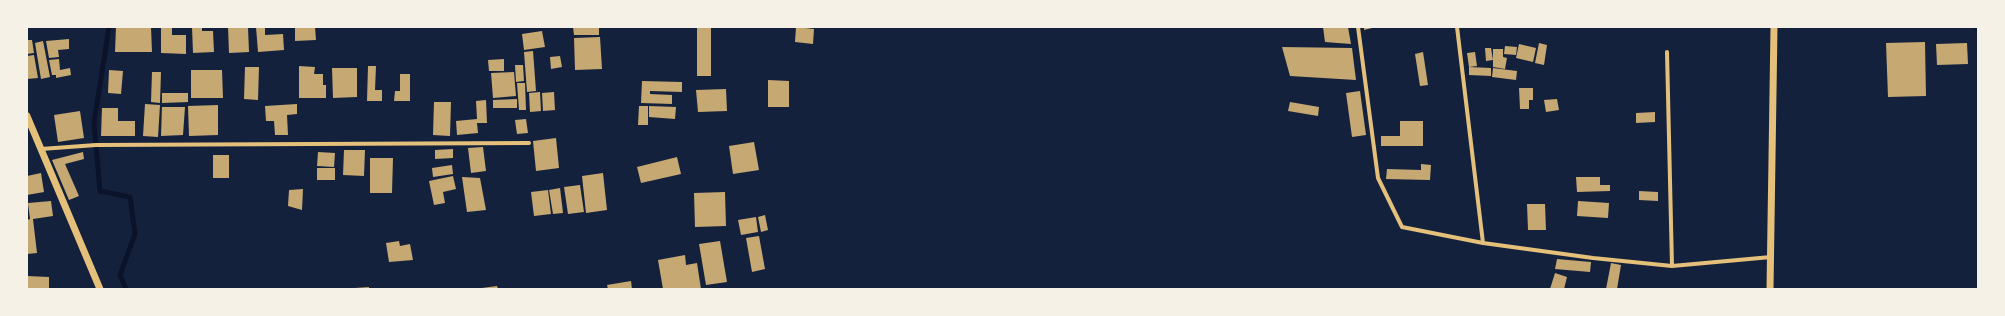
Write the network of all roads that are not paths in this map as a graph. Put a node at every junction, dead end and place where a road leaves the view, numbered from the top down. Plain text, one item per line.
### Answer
1 (1358, 27) edge
2 (1457, 27) edge
3 (1774, 27) edge
4 (1667, 52) dead end
5 (27, 116) edge
6 (529, 143) dead end
7 (41, 148) junction
8 (1483, 243) junction
9 (1771, 257) junction
10 (1672, 266) junction
11 (100, 289) edge
12 (1770, 289) edge

1 - 8 street
2 - 8 street
3 - 9 street
4 - 10 street
5 - 7 street
6 - 7 street
7 - 11 street
8 - 10 street
9 - 10 street
9 - 12 street

